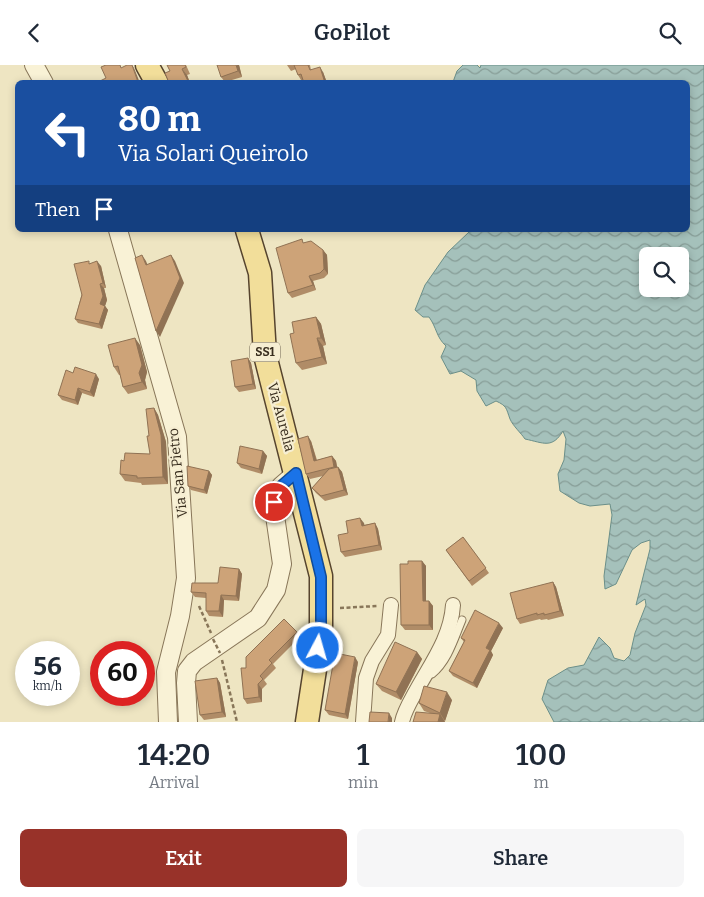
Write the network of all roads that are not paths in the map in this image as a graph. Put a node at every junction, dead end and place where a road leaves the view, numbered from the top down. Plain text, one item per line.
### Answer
1 (34, 65) edge
2 (147, 65) edge
3 (42, 80) edge
4 (155, 80) edge
5 (119, 232) edge
6 (248, 232) edge
7 (296, 473) junction
8 (391, 605) road end
9 (453, 605) dead end
10 (462, 620) dead end
11 (426, 673) junction
12 (168, 722) edge
13 (188, 722) edge
14 (307, 722) edge
15 (363, 722) edge
16 (402, 722) edge

1 - 3 street
2 - 4 main road
5 - 12 street, Via San Pietro
6 - 7 main road, Via Aurelia / SS1
7 - 13 street
7 - 14 main road, Via Aurelia / SS1
8 - 15 street
9 - 11 street
10 - 11 lane
11 - 16 street

